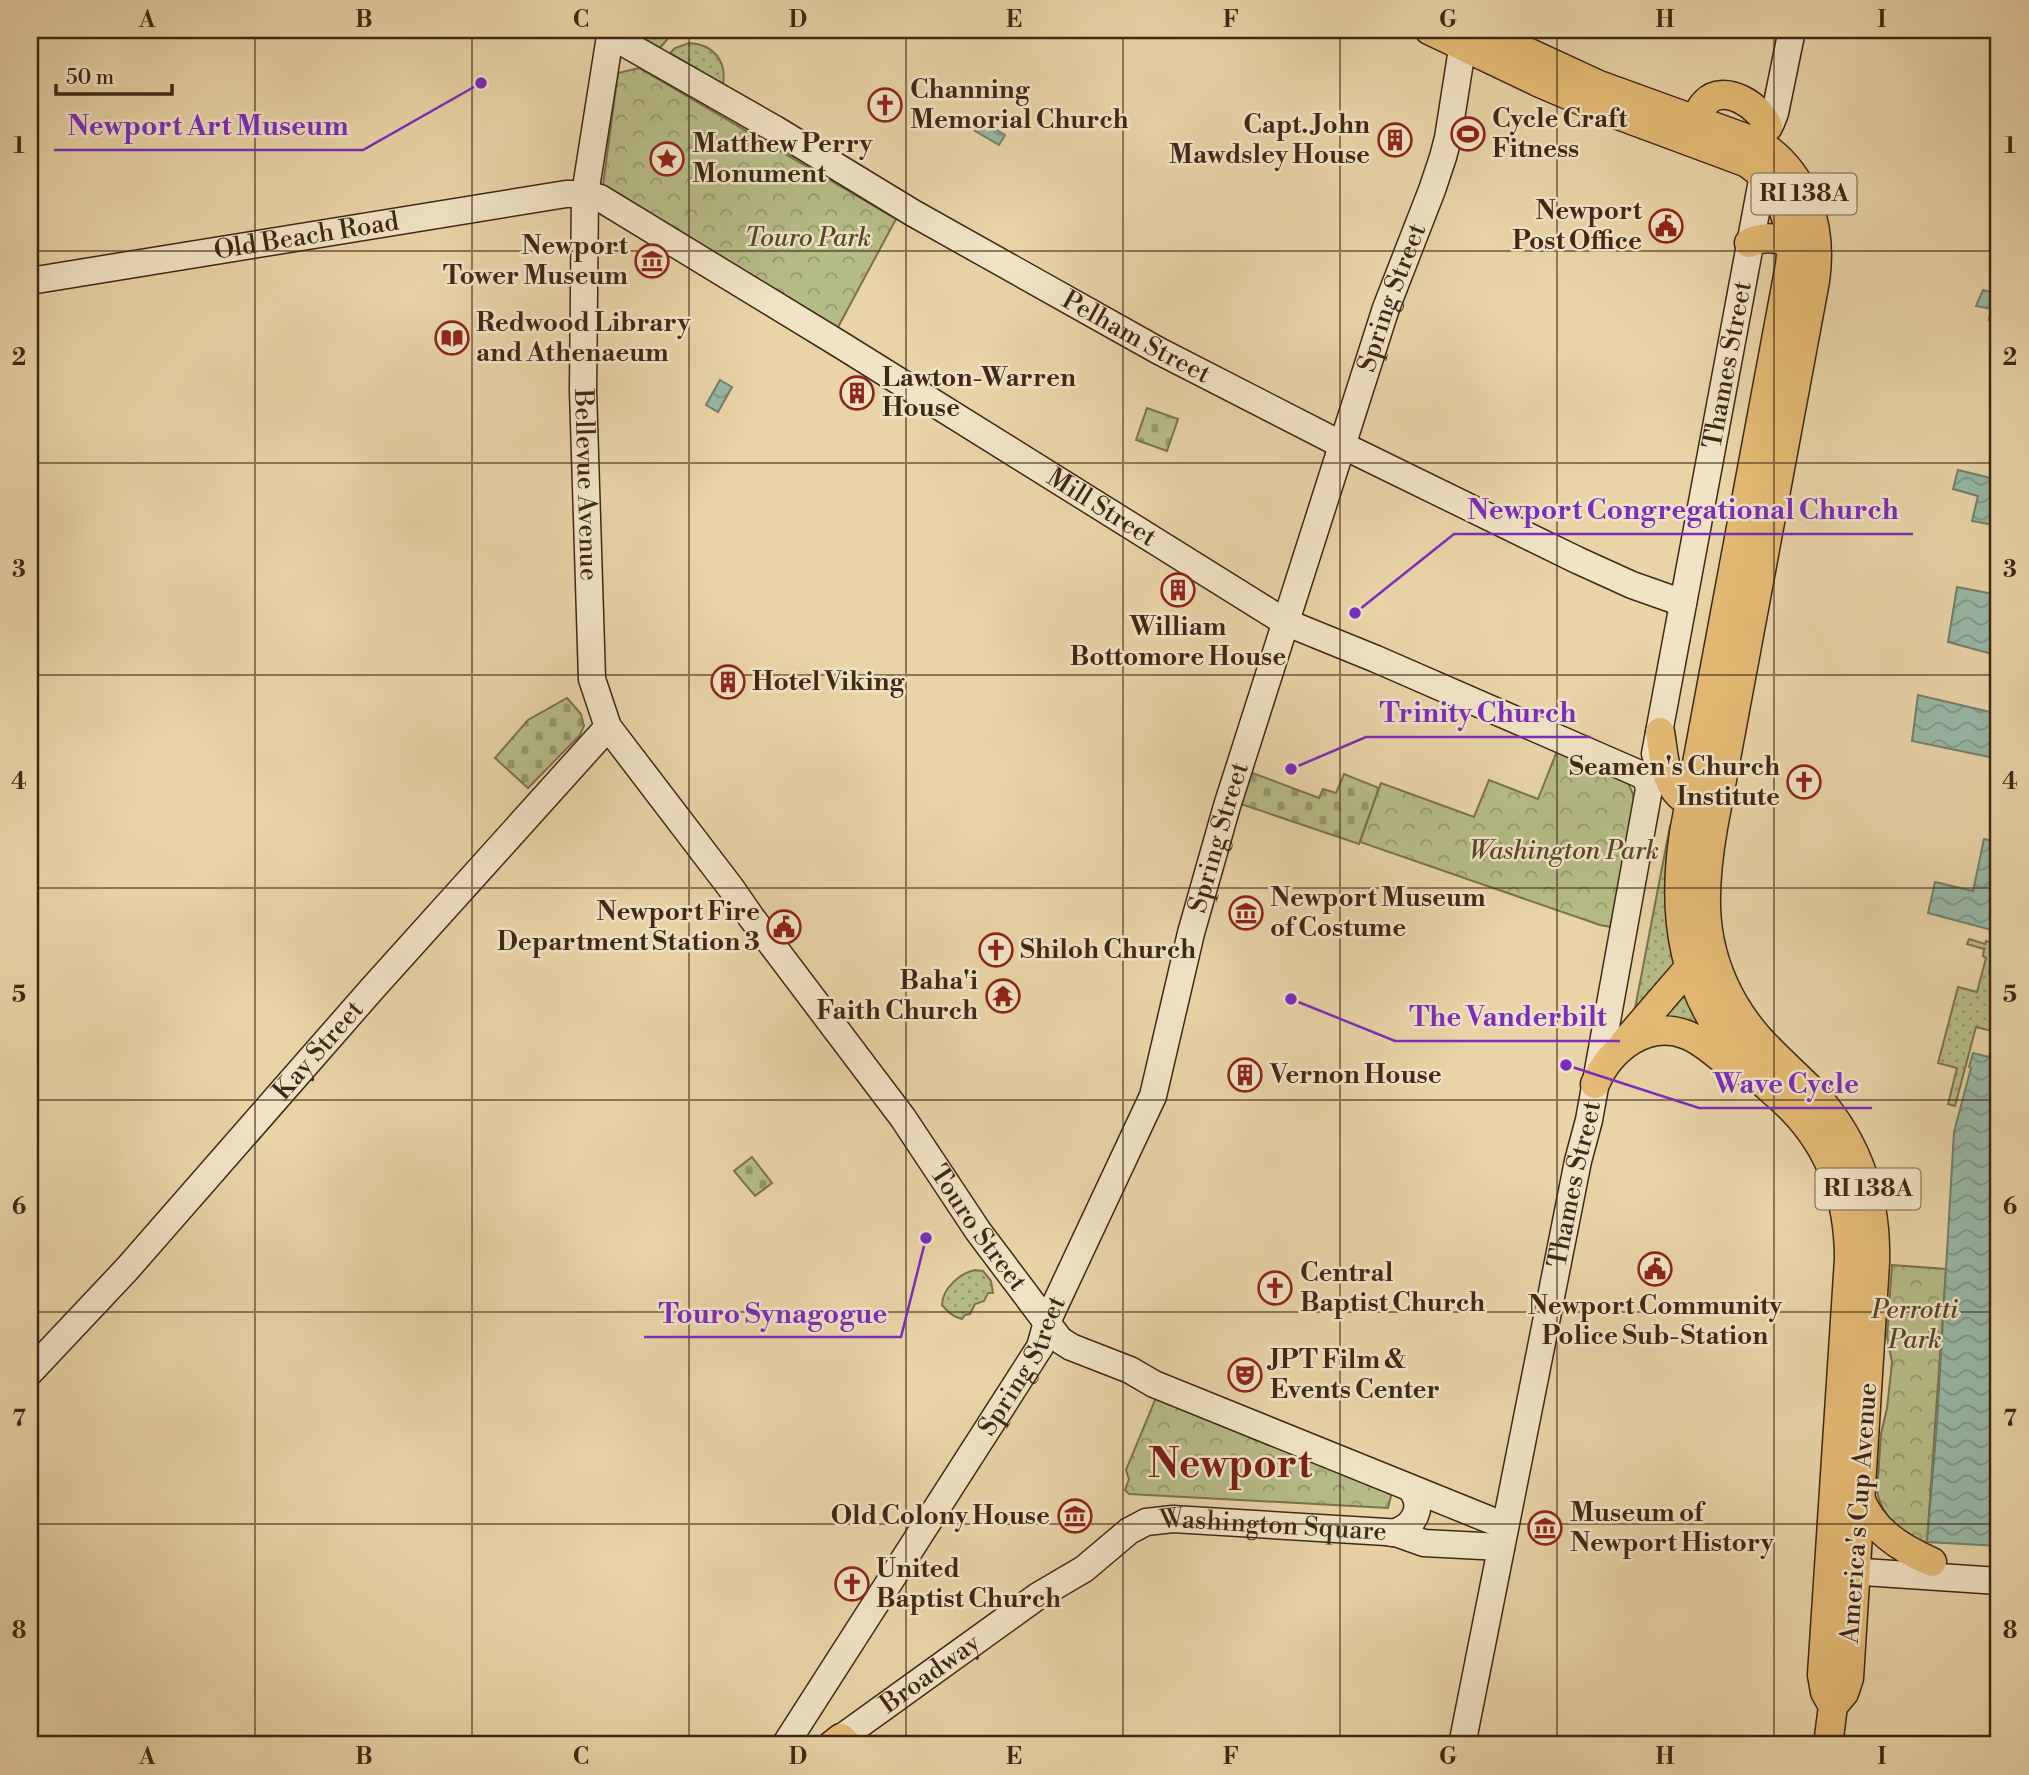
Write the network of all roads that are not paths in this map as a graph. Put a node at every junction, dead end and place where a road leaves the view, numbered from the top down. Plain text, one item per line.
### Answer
1 (1429, 30) edge
2 (1792, 30) edge
3 (610, 32) edge
4 (1469, 35) edge
5 (1693, 130) junction
6 (1761, 134) junction
7 (1721, 152) junction
8 (1763, 175) junction
9 (585, 194) junction
10 (1749, 243) junction
11 (1791, 244) junction
12 (1817, 266) junction
13 (30, 281) edge
14 (1342, 444) junction
15 (1684, 603) junction
16 (1285, 622) junction
17 (608, 727) junction
18 (1660, 732) junction
19 (1642, 775) junction
20 (1703, 804) junction
21 (1708, 932) junction
22 (1689, 968) junction
23 (1618, 1050) junction
24 (1595, 1084) junction
25 (1802, 1120) junction
26 (1047, 1322) junction
27 (30, 1372) edge
28 (1410, 1488) junction
29 (1859, 1495) junction
30 (1392, 1533) junction
31 (1503, 1537) junction
32 (1842, 1562) junction
33 (1932, 1562) junction
34 (1969, 1579) junction
35 (1065, 1581) joint
36 (1999, 1581) edge
37 (840, 1743) edge
38 (785, 1745) edge
39 (1462, 1745) edge
40 (1828, 1745) edge

1 - 4 main road, RI 138A
2 - 6 street
3 - 9 street, Bellevue Avenue
3 - 14 street, Pelham Street
4 - 5 main road, RI 138A
4 - 14 street, Spring Street
5 - 6 main road
5 - 7 main road, RI 138A
6 - 7 street
6 - 12 main road, America's Cup Avenue / RI 138A
7 - 8 main road, America's Cup Avenue / RI 138A
8 - 10 street, Thames Street
8 - 11 main road, America's Cup Avenue / RI 138A
9 - 13 street, Old Beach Road
9 - 16 street, Mill Street
9 - 17 street, Bellevue Avenue
10 - 11 main road
10 - 15 street, Thames Street
11 - 12 main road
11 - 20 main road, America's Cup Avenue / RI 138A
12 - 20 main road, America's Cup Avenue / RI 138A
14 - 15 street, Pelham Street
14 - 16 street, Spring Street
15 - 18 street, Thames Street
16 - 19 street, Mill Street
16 - 26 street, Spring Street
17 - 26 street, Touro Street
17 - 27 street, Kay Street
18 - 19 street, Thames Street
18 - 20 main road
19 - 24 street, Thames Street
20 - 21 main road, America's Cup Avenue / RI 138A
20 - 22 main road, America's Cup Avenue / RI 138A
21 - 22 main road
21 - 29 main road, America's Cup Avenue / RI 138A
22 - 23 main road
22 - 25 main road, America's Cup Avenue / RI 138A
23 - 24 main road
23 - 25 main road
24 - 31 street, Thames Street
25 - 32 main road, America's Cup Avenue / RI 138A
26 - 28 street, Touro Street
26 - 38 street, Spring Street
28 - 30 street
28 - 31 street, Touro Street
29 - 32 main road, America's Cup Avenue / RI 138A
29 - 33 main road
30 - 31 street, Washington Square
30 - 35 street, Washington Square
31 - 39 street, Thames Street
32 - 33 street
32 - 34 street
32 - 40 main road, America's Cup Avenue / RI 138A
33 - 34 street
34 - 36 street
35 - 37 street, Broadway

